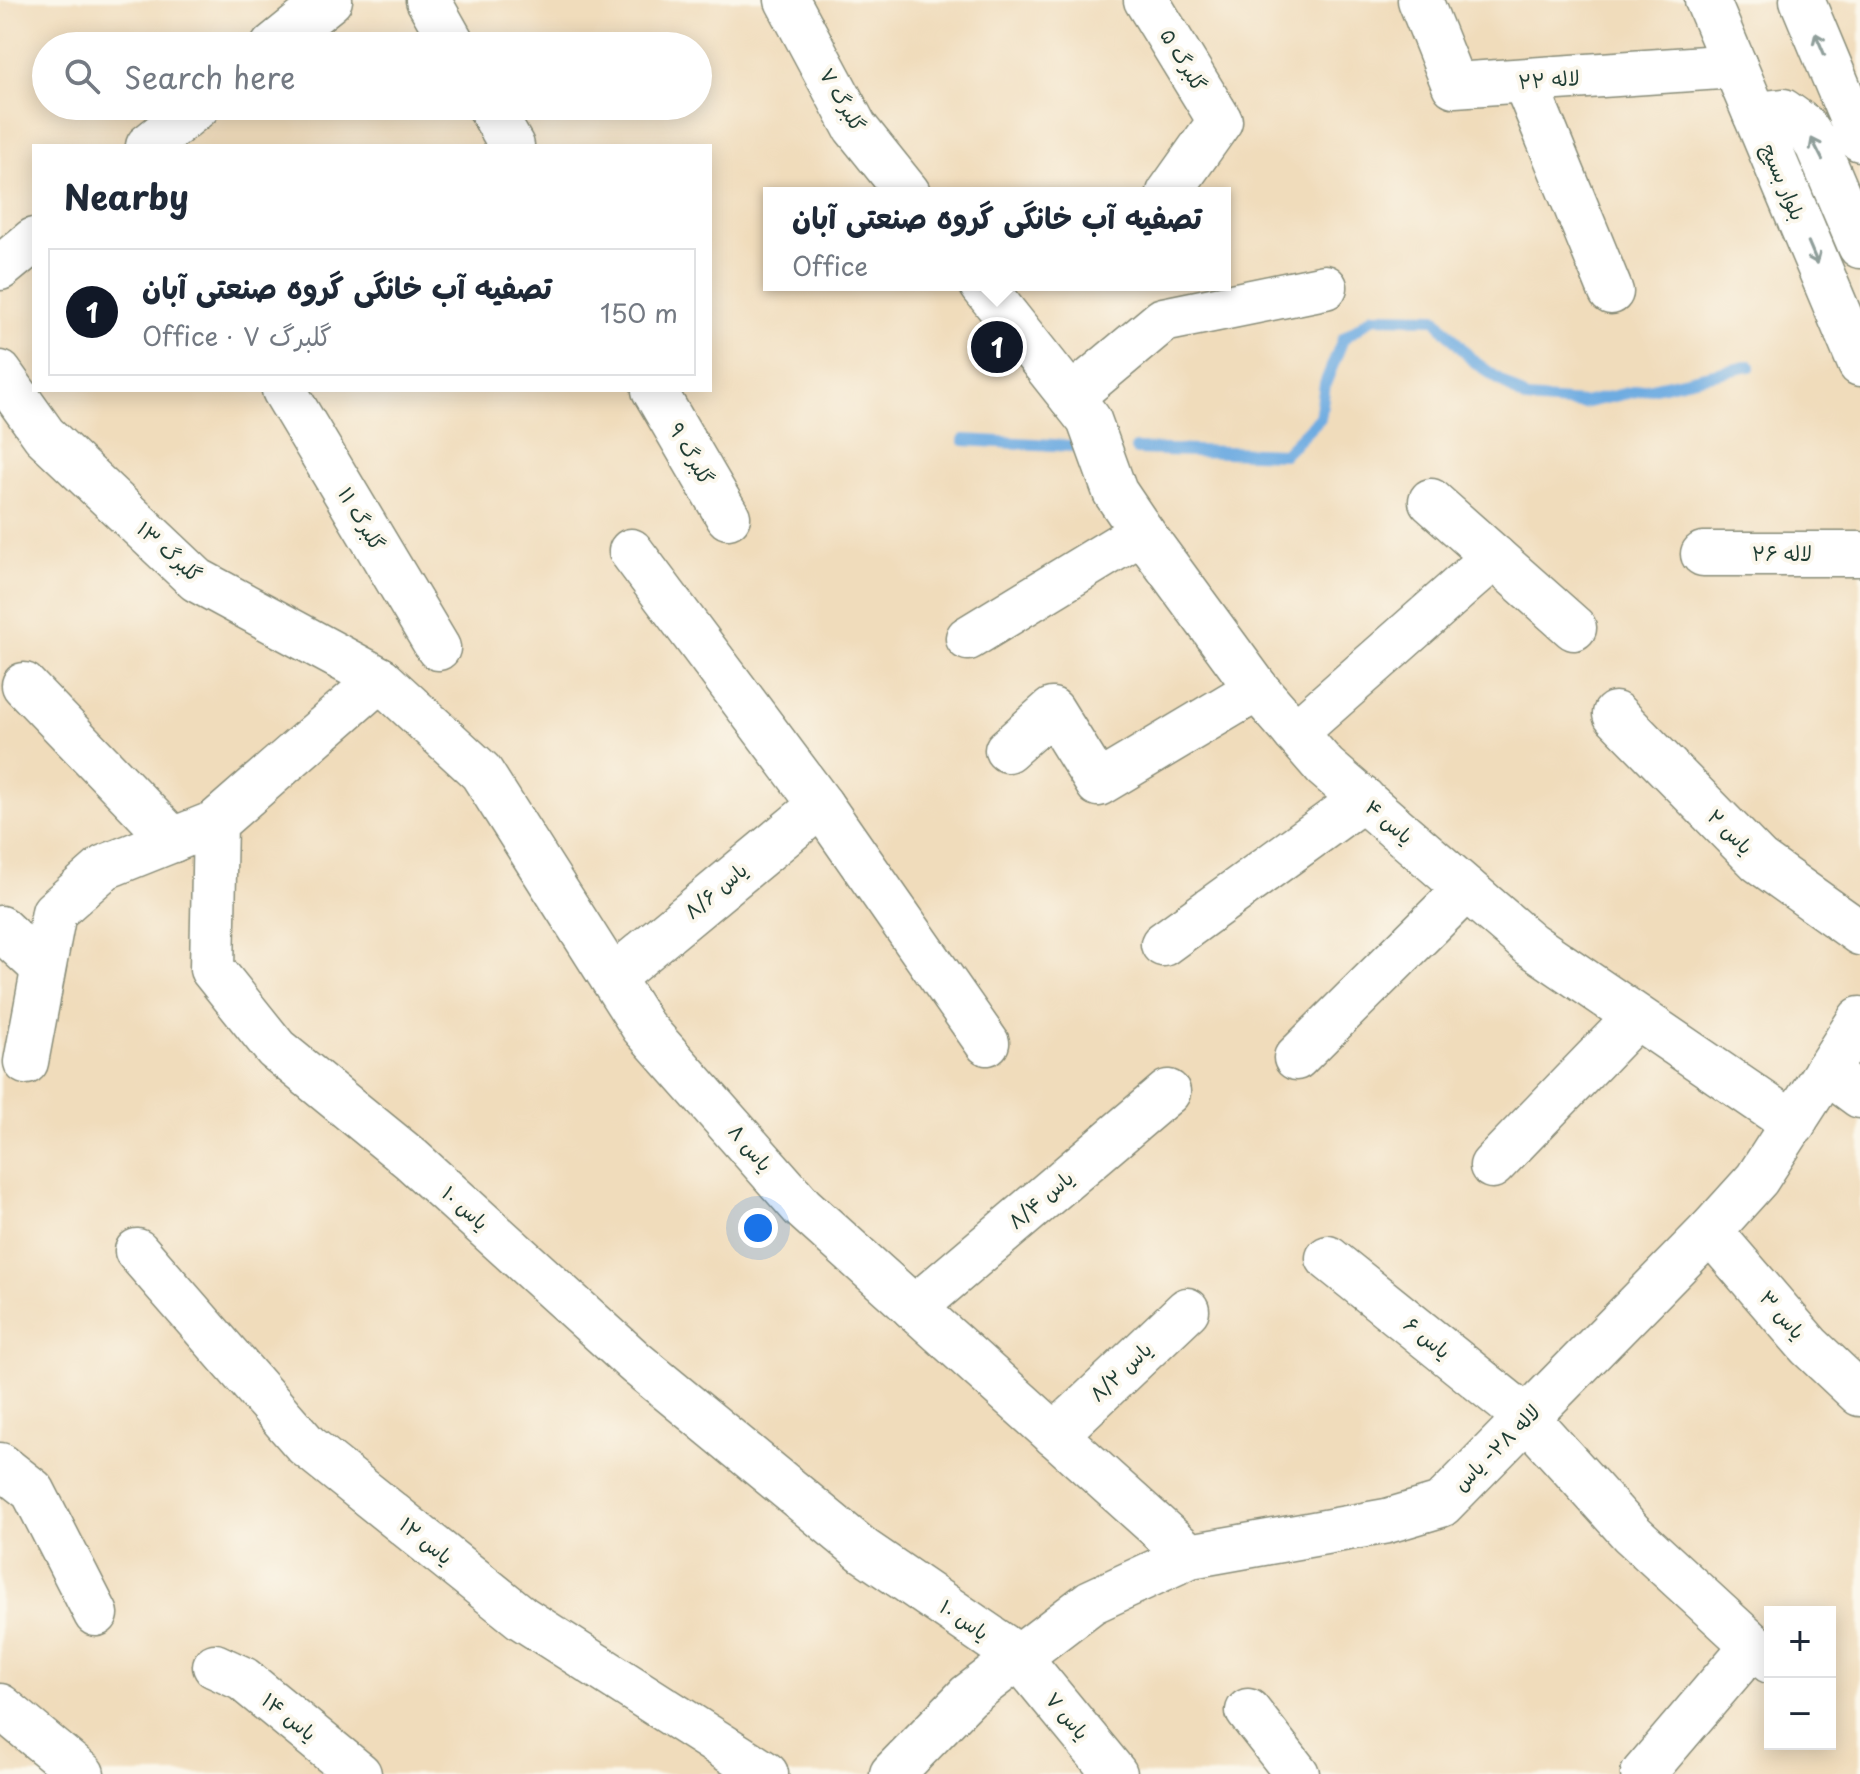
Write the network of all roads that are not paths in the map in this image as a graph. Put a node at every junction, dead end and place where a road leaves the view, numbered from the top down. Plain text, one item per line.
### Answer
1 (330, 0) edge
2 (428, 0) edge
3 (787, 0) edge
4 (1146, 0) edge
5 (1420, 0) edge
6 (1707, 0) edge
7 (1802, 0) edge
8 (290, 32) edge
9 (446, 32) edge
10 (1735, 66) junction
11 (1525, 82) junction
12 (1755, 114) junction
13 (180, 120) edge
14 (497, 120) edge
15 (1860, 139) edge
16 (150, 144) edge
17 (511, 144) edge
18 (903, 187) edge
19 (1173, 187) edge
20 (32, 242) edge
21 (1860, 246) edge
22 (0, 268) edge
23 (1325, 287) dead end
24 (987, 291) edge
25 (1611, 292) dead end
26 (1860, 364) edge
27 (0, 373) edge
28 (285, 392) edge
29 (655, 392) edge
30 (1080, 409) junction
31 (1431, 501) dead end
32 (728, 517) dead end
33 (1142, 532) junction
34 (631, 551) dead end
35 (1703, 554) dead end
36 (1860, 554) edge
37 (1494, 557) junction
38 (1574, 628) dead end
39 (968, 638) dead end
40 (438, 648) dead end
41 (380, 679) junction
42 (24, 685) dead end
43 (1257, 689) junction
44 (1615, 714) dead end
45 (1295, 733) junction
46 (1007, 750) dead end
47 (1363, 799) junction
48 (821, 805) junction
49 (215, 823) junction
50 (173, 840) junction
51 (1466, 889) junction
52 (0, 928) edge
53 (1860, 933) edge
54 (1163, 944) dead end
55 (43, 968) junction
56 (612, 978) junction
57 (1636, 1017) junction
58 (1860, 1019) edge
59 (987, 1043) dead end
60 (1296, 1058) dead end
61 (26, 1062) dead end
62 (1843, 1084) edge
63 (1168, 1092) dead end
64 (1794, 1124) junction
65 (1492, 1166) dead end
66 (1710, 1231) junction
67 (137, 1251) dead end
68 (1328, 1258) dead end
69 (914, 1308) junction
70 (1187, 1310) dead end
71 (1860, 1394) edge
72 (1527, 1418) junction
73 (1055, 1435) junction
74 (0, 1465) edge
75 (1190, 1556) junction
76 (96, 1614) dead end
77 (1762, 1653) edge
78 (1019, 1657) junction
79 (215, 1666) dead end
80 (0, 1706) edge
81 (1248, 1711) dead end
82 (338, 1767) edge
83 (82, 1774) edge
84 (766, 1774) edge
85 (892, 1774) edge
86 (1115, 1774) edge
87 (1297, 1774) edge
88 (1643, 1774) edge

1 - 8 street
2 - 9 street
3 - 18 street, گلبرگ ۷
4 - 19 street, گلبرگ ۵
5 - 11 street, لاله ۲۲
6 - 10 street, بلوار بسیج
15 -> 7 street
10 - 11 street, لاله ۲۲
10 - 12 street, بلوار بسیج
11 - 25 street
21 -> 12 street
12 -> 26 street, بلوار بسیج
13 - 16 street
14 - 17 street
20 - 22 street
23 - 30 street
24 - 30 street
27 - 41 street, گلبرگ ۱۳
28 - 40 street, گلبرگ ۱۱
29 - 32 street, گلبرگ ۹
30 - 33 street, یاس ۴
31 - 37 street
33 - 39 street
33 - 43 street, یاس ۴
34 - 48 street
35 - 36 street, لاله ۲۶
37 - 38 street
37 - 45 street
41 - 49 street
41 - 56 street, یاس ۸
42 - 50 street
43 - 45 street, یاس ۴
43 - 46 street
44 - 53 street, یاس ۲
45 - 47 street, یاس ۴
47 - 51 street, یاس ۴
47 - 54 street
48 - 56 street, یاس ۸/۶
48 - 59 street
49 - 50 street
49 - 78 street, یاس ۱۰
50 - 55 street
51 - 57 street, یاس ۴
51 - 60 street
52 - 55 street
55 - 61 street
56 - 69 street, یاس ۸
57 - 64 street, یاس ۴
57 - 65 street
58 - 62 street, لاله ۲۸- یاس
62 - 64 street, لاله ۲۸- یاس
63 - 69 street, یاس ۸/۴
64 - 66 street, لاله ۲۸- یاس
66 - 71 street, یاس ۳
66 - 72 street, لاله ۲۸- یاس
67 - 84 street, یاس ۱۲
68 - 72 street, یاس ۶
69 - 73 street, یاس ۸
70 - 73 street, یاس ۸/۲
72 - 75 street, لاله ۲۸- یاس
72 - 77 street, یاس ۶
73 - 75 street, یاس ۸
74 - 76 street
75 - 78 street, لاله ۲۸- یاس
77 - 88 street
78 - 85 street, لاله ۲۸- یاس
78 - 86 street, یاس ۷
79 - 82 street, یاس ۱۴
80 - 83 street
81 - 87 street

